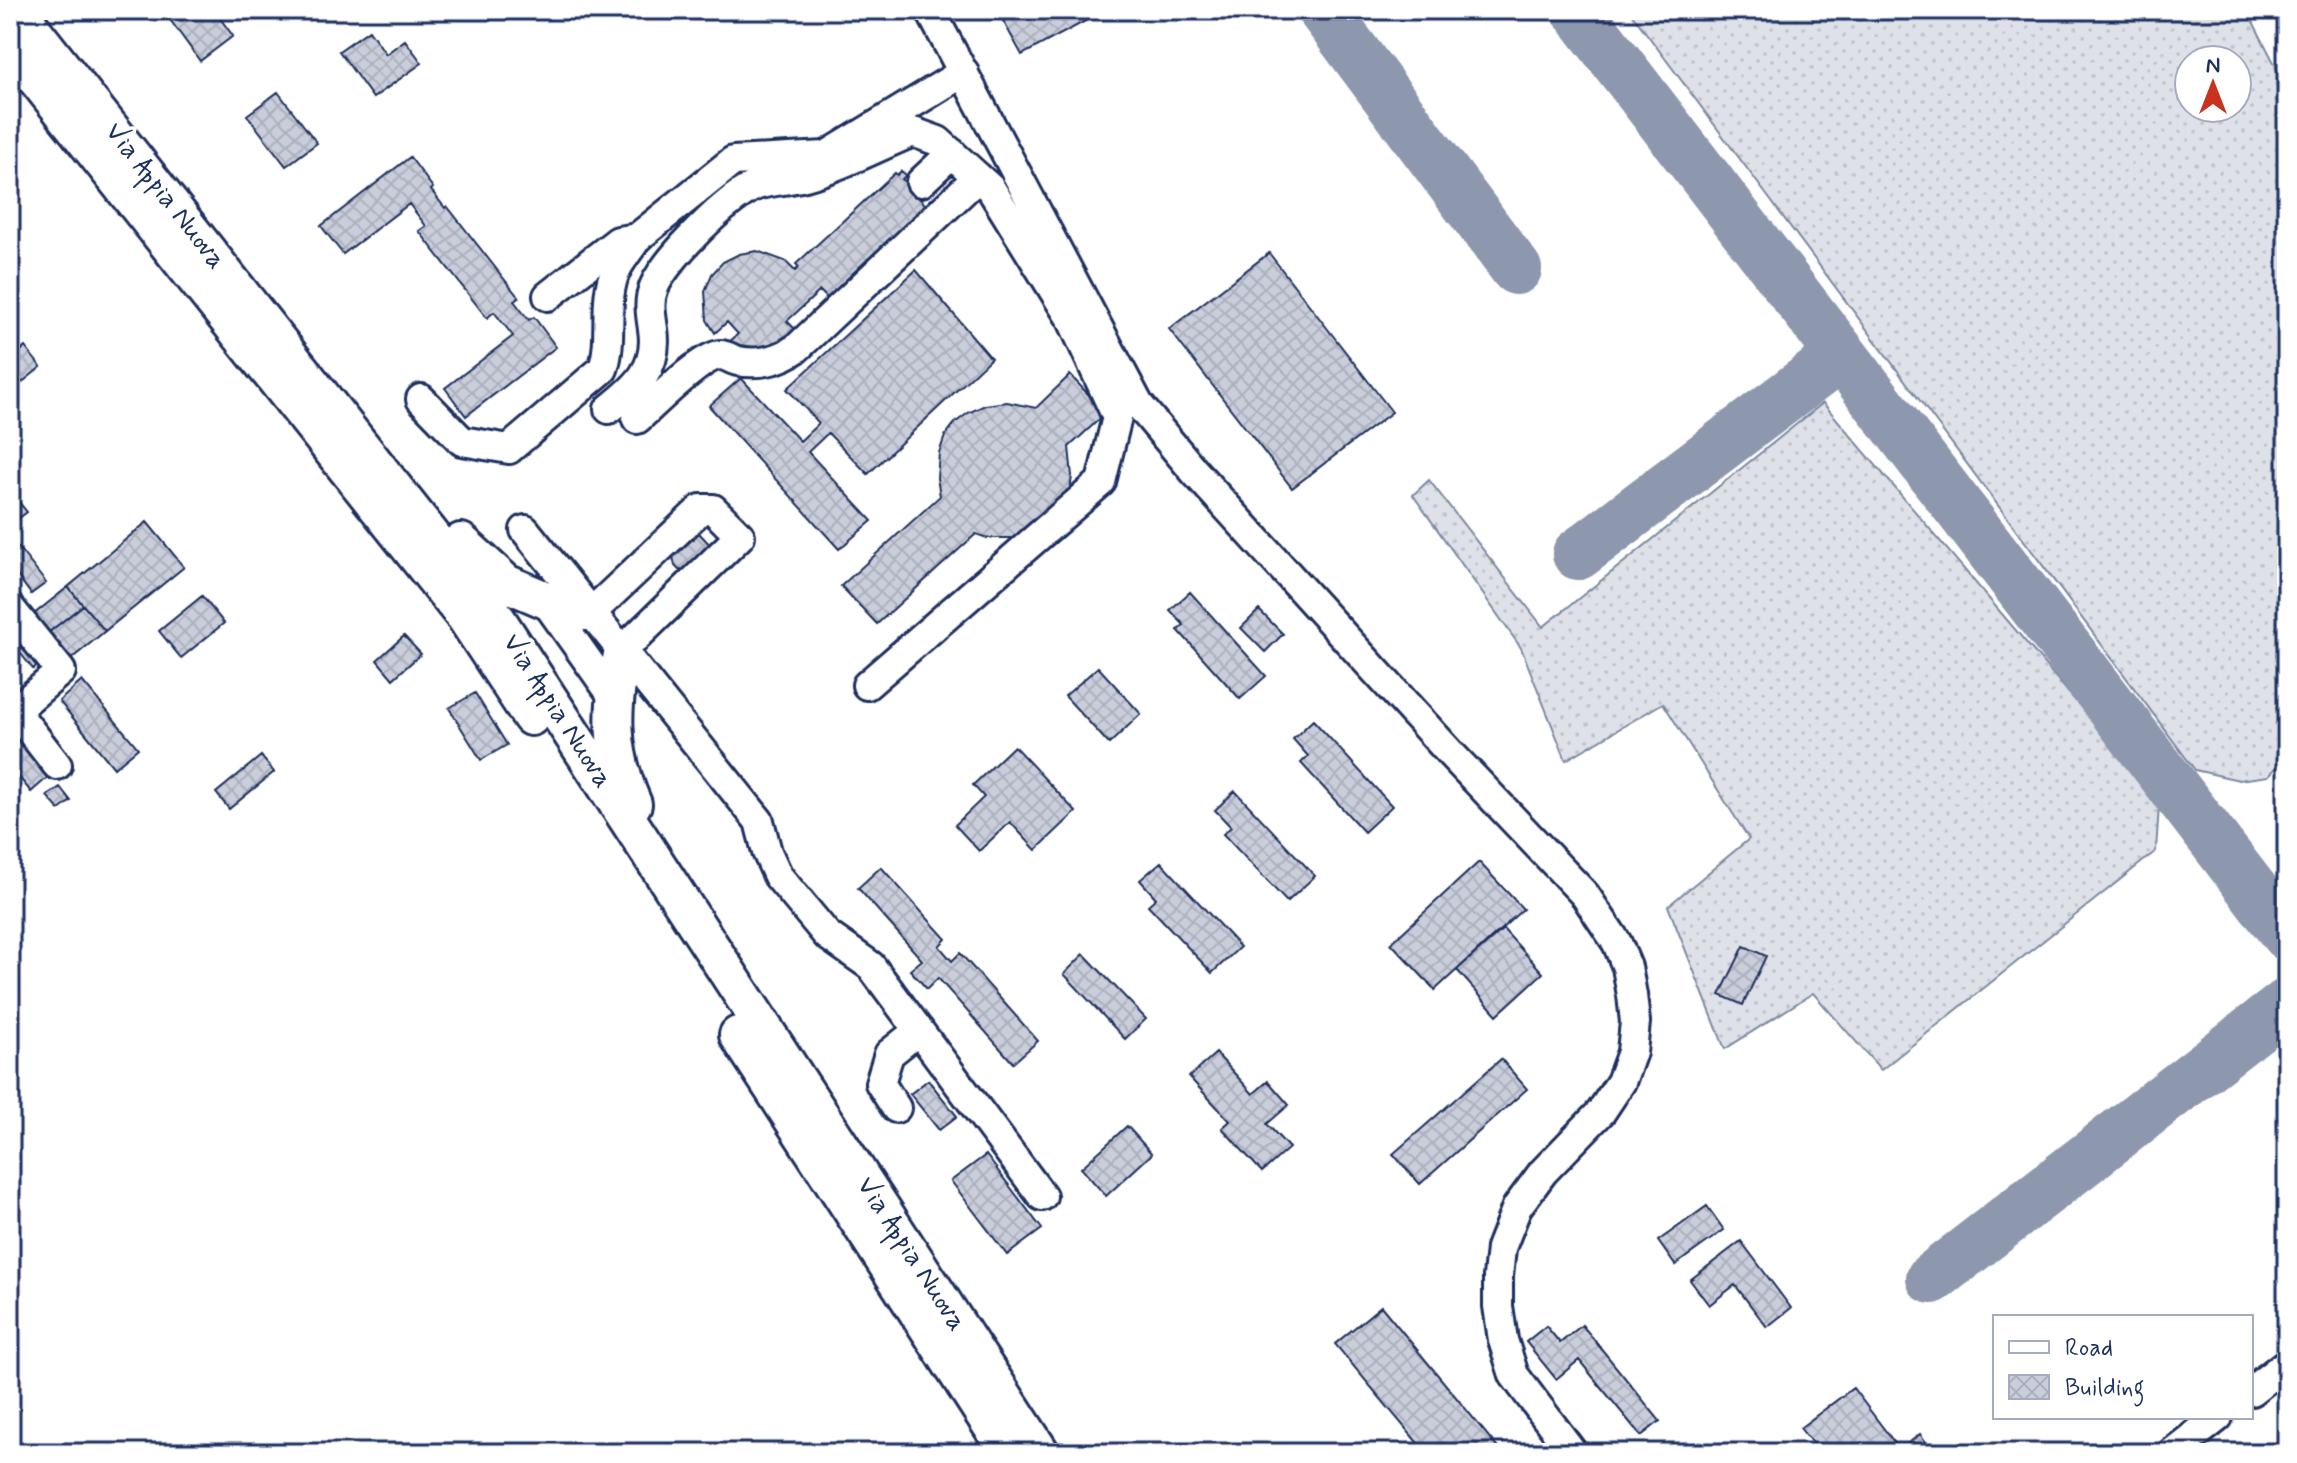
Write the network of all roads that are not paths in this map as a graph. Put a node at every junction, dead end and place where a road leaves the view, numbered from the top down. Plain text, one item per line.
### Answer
1 (17, 10) edge
2 (930, 10) edge
3 (10, 46) edge
4 (964, 72) junction
5 (952, 153) junction
6 (978, 177) junction
7 (921, 182) dead end
8 (637, 238) junction
9 (548, 296) dead end
10 (421, 399) dead end
11 (609, 409) dead end
12 (637, 419) dead end
13 (356, 436) junction
14 (525, 530) dead end
15 (544, 599) junction
16 (10, 608) edge
17 (592, 612) junction
18 (623, 650) junction
19 (867, 685) dead end
20 (615, 699) junction
21 (13, 713) edge
22 (57, 765) dead end
23 (671, 886) junction
24 (919, 1030) junction
25 (896, 1108) dead end
26 (1042, 1196) dead end
27 (2287, 1363) edge
28 (2253, 1389) edge
29 (2215, 1419) edge
30 (1009, 1453) edge
31 (1041, 1453) edge
32 (1573, 1453) edge
33 (2172, 1453) edge

1 - 13 main road, Via Appia Nuova
2 - 4 street
3 - 30 main road, Via Appia Nuova
4 - 8 street
4 - 32 street
5 - 6 street
5 - 7 street
5 - 11 street
6 - 12 street
6 - 19 street
8 - 9 street
8 - 10 street
13 - 15 main road
13 - 23 main road, Via Appia Nuova
14 - 17 street
15 - 17 main road
15 - 20 street
16 - 21 street
17 - 18 street
17 - 18 street
18 - 20 main road
18 - 24 street
20 - 23 main road
21 - 22 street
23 - 31 main road, Via Appia Nuova
24 - 25 street
24 - 26 street
27 - 28 street
29 - 33 street

